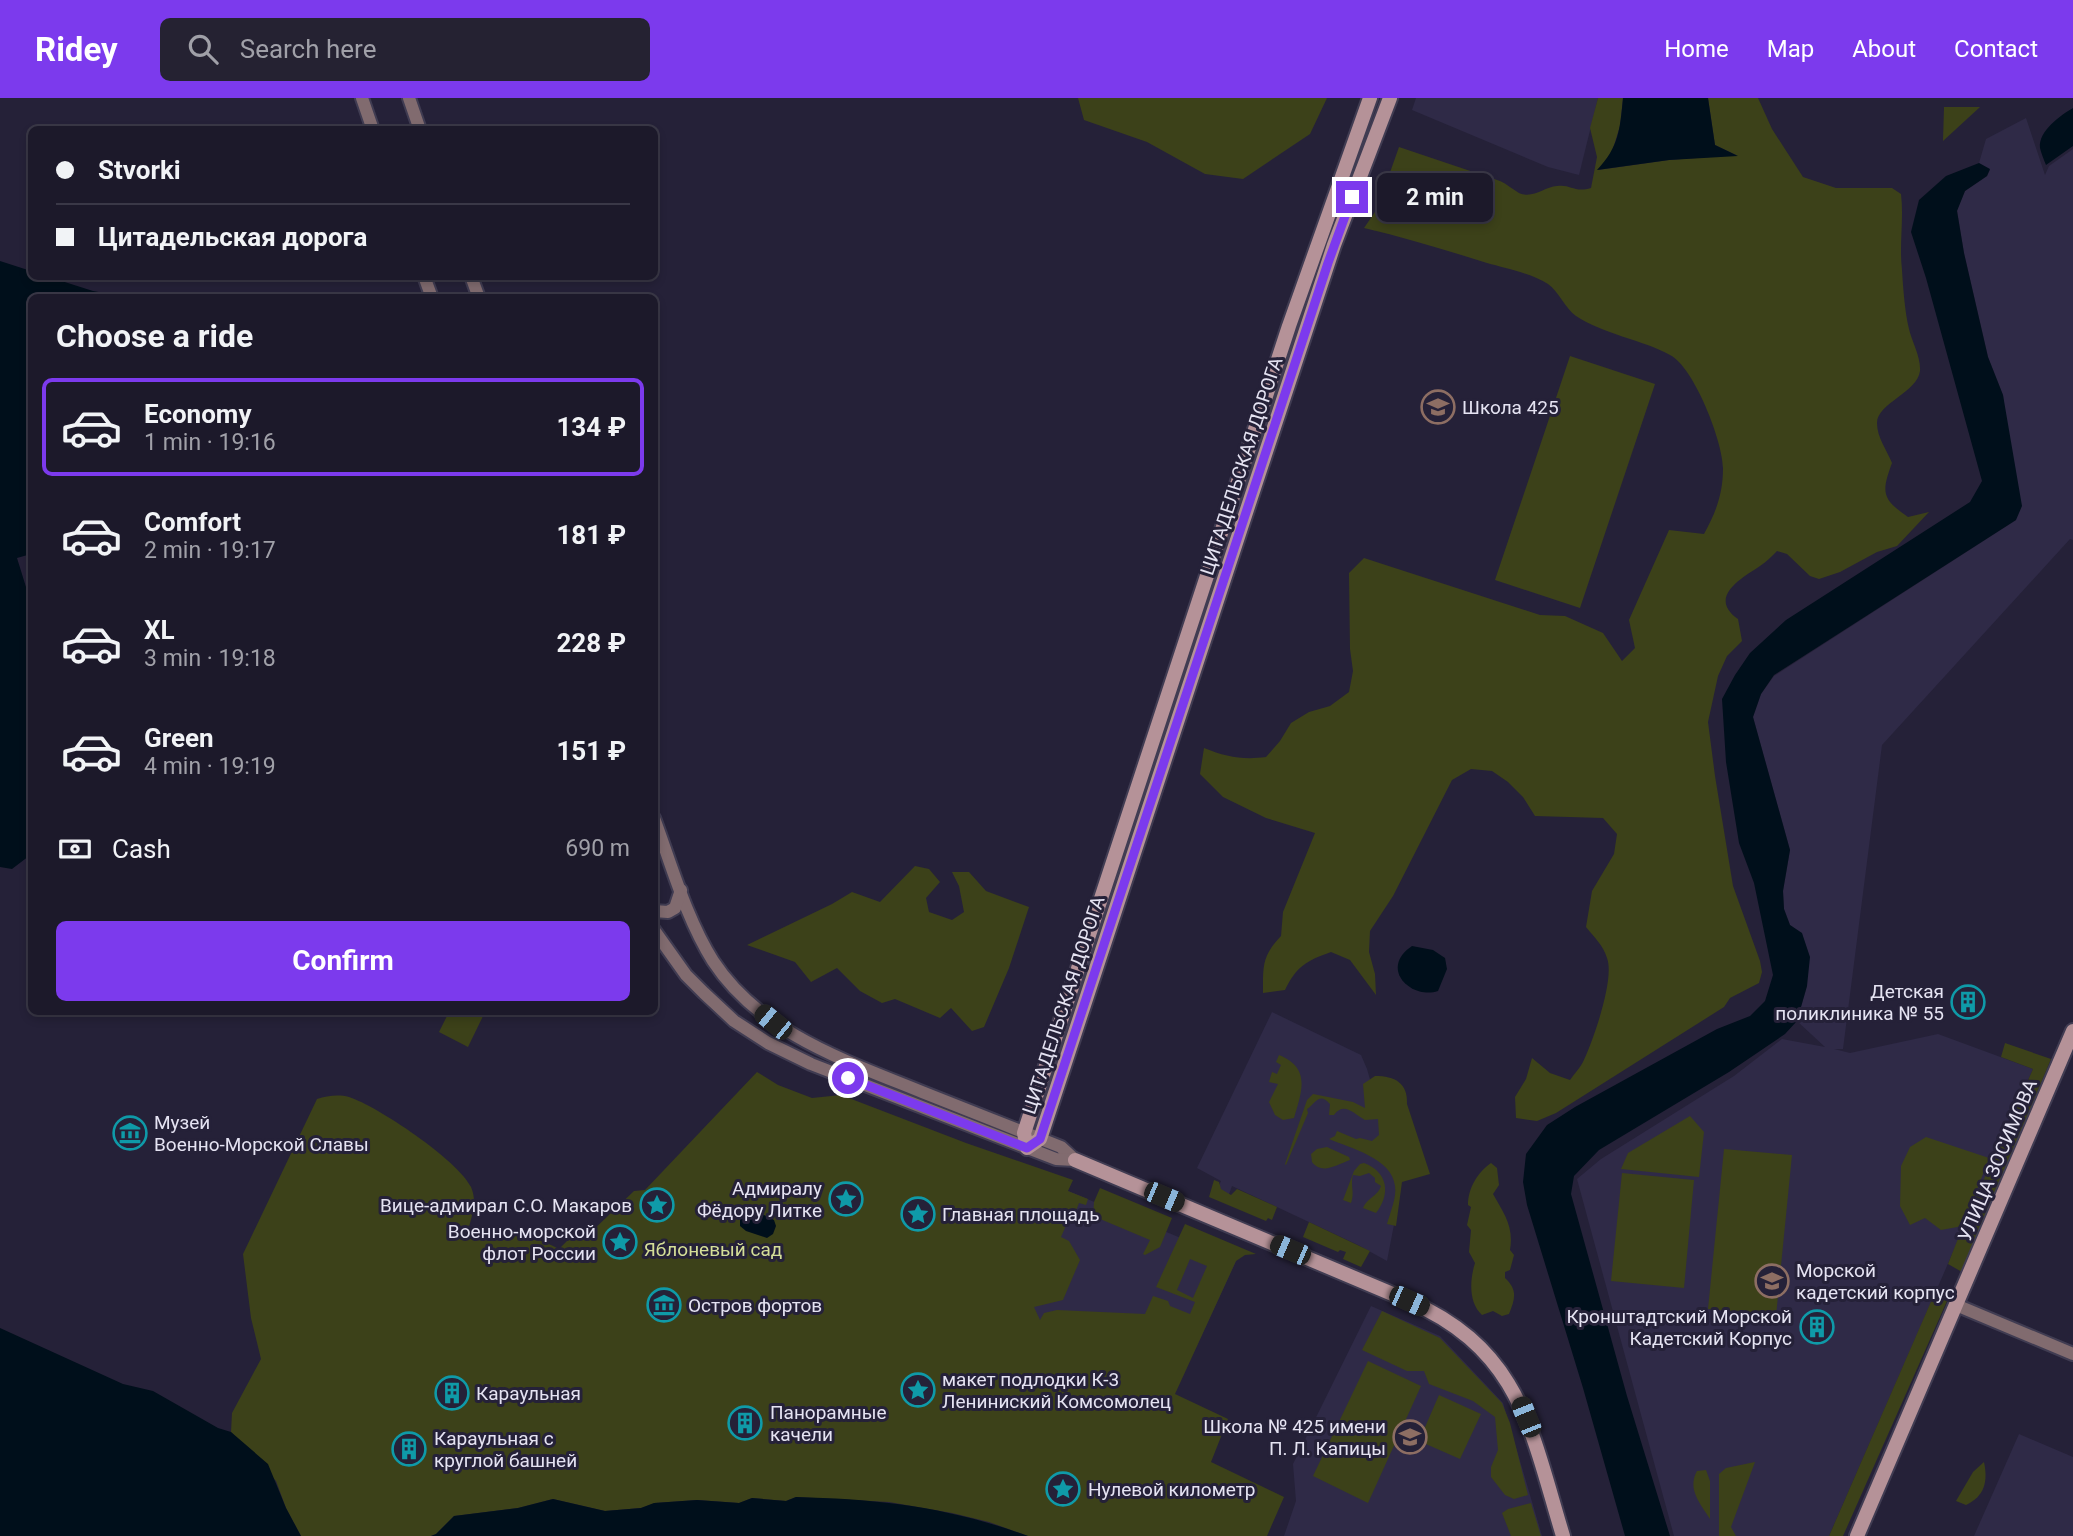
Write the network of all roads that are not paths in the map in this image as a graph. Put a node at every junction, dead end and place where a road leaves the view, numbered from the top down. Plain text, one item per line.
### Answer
1 (362, 98) edge
2 (409, 98) edge
3 (1370, 98) edge
4 (1390, 98) edge
5 (372, 126) edge
6 (419, 126) edge
7 (658, 829) edge
8 (681, 890) junction
9 (658, 911) edge
10 (658, 936) edge
11 (2073, 1031) edge
12 (1024, 1133) junction
13 (1040, 1139) junction
14 (1027, 1148) junction
15 (1075, 1160) junction
16 (1956, 1305) junction
17 (2073, 1354) edge
18 (1563, 1536) edge
19 (1857, 1536) edge

1 - 5 street
2 - 6 street
3 - 12 street, ЦИТАДЕЛЬСКАЯ ДОРОГА
4 - 13 street, ЦИТАДЕЛЬСКАЯ ДОРОГА
7 - 8 street
8 - 9 street
8 - 12 street
10 - 14 street
11 - 16 street, УЛИЦА ЗОСИМОВА
12 - 13 street
12 - 14 street, ЦИТАДЕЛЬСКАЯ ДОРОГА
13 - 14 street, ЦИТАДЕЛЬСКАЯ ДОРОГА
13 - 15 street
14 - 15 street
15 - 18 street
16 - 17 street
16 - 19 street, УЛИЦА ЗОСИМОВА

